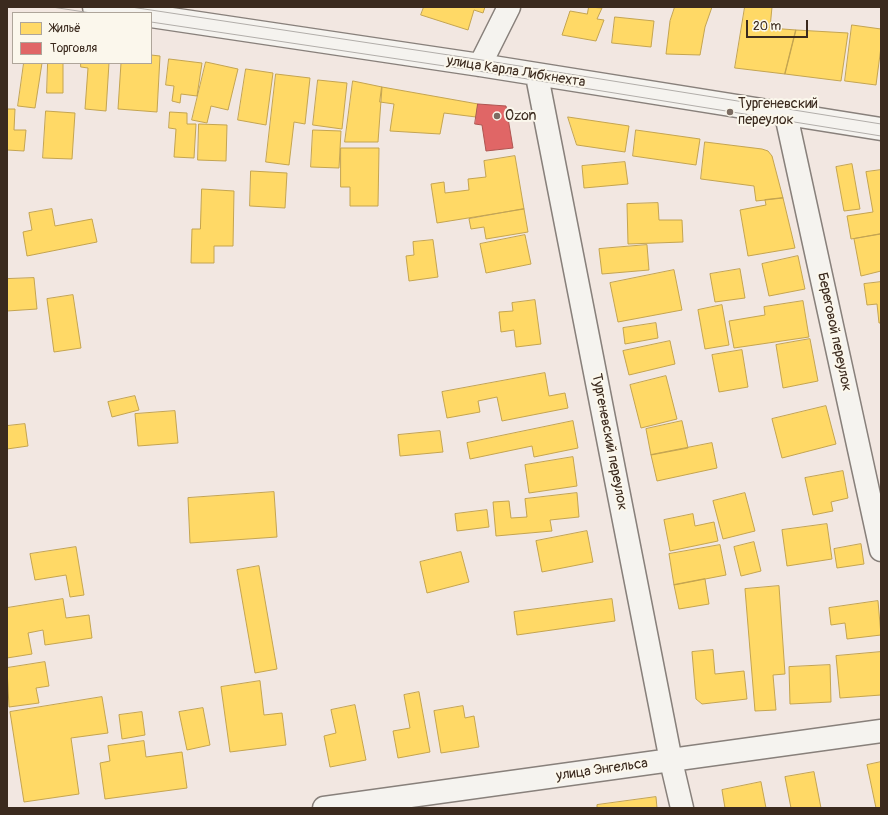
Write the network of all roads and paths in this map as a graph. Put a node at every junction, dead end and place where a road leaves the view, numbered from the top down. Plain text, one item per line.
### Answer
1 (94, 7) edge
2 (509, 7) edge
3 (126, 12) edge
4 (152, 16) edge
5 (480, 65) junction
6 (537, 76) junction
7 (786, 115) junction
8 (881, 129) edge
9 (881, 550) edge
10 (881, 731) edge
11 (671, 761) junction
12 (324, 808) edge
13 (682, 808) edge

1 - 3 street
2 - 5 street
4 - 5 street, улица Карла Либкнехта
5 - 6 street, улица Карла Либкнехта
6 - 7 street, улица Карла Либкнехта
6 - 11 street, Тургеневский переулок
7 - 8 street, улица Карла Либкнехта
7 - 9 street, Береговой переулок
10 - 11 street, улица Энгельса
11 - 12 street, улица Энгельса
11 - 13 street, Тургеневский переулок

